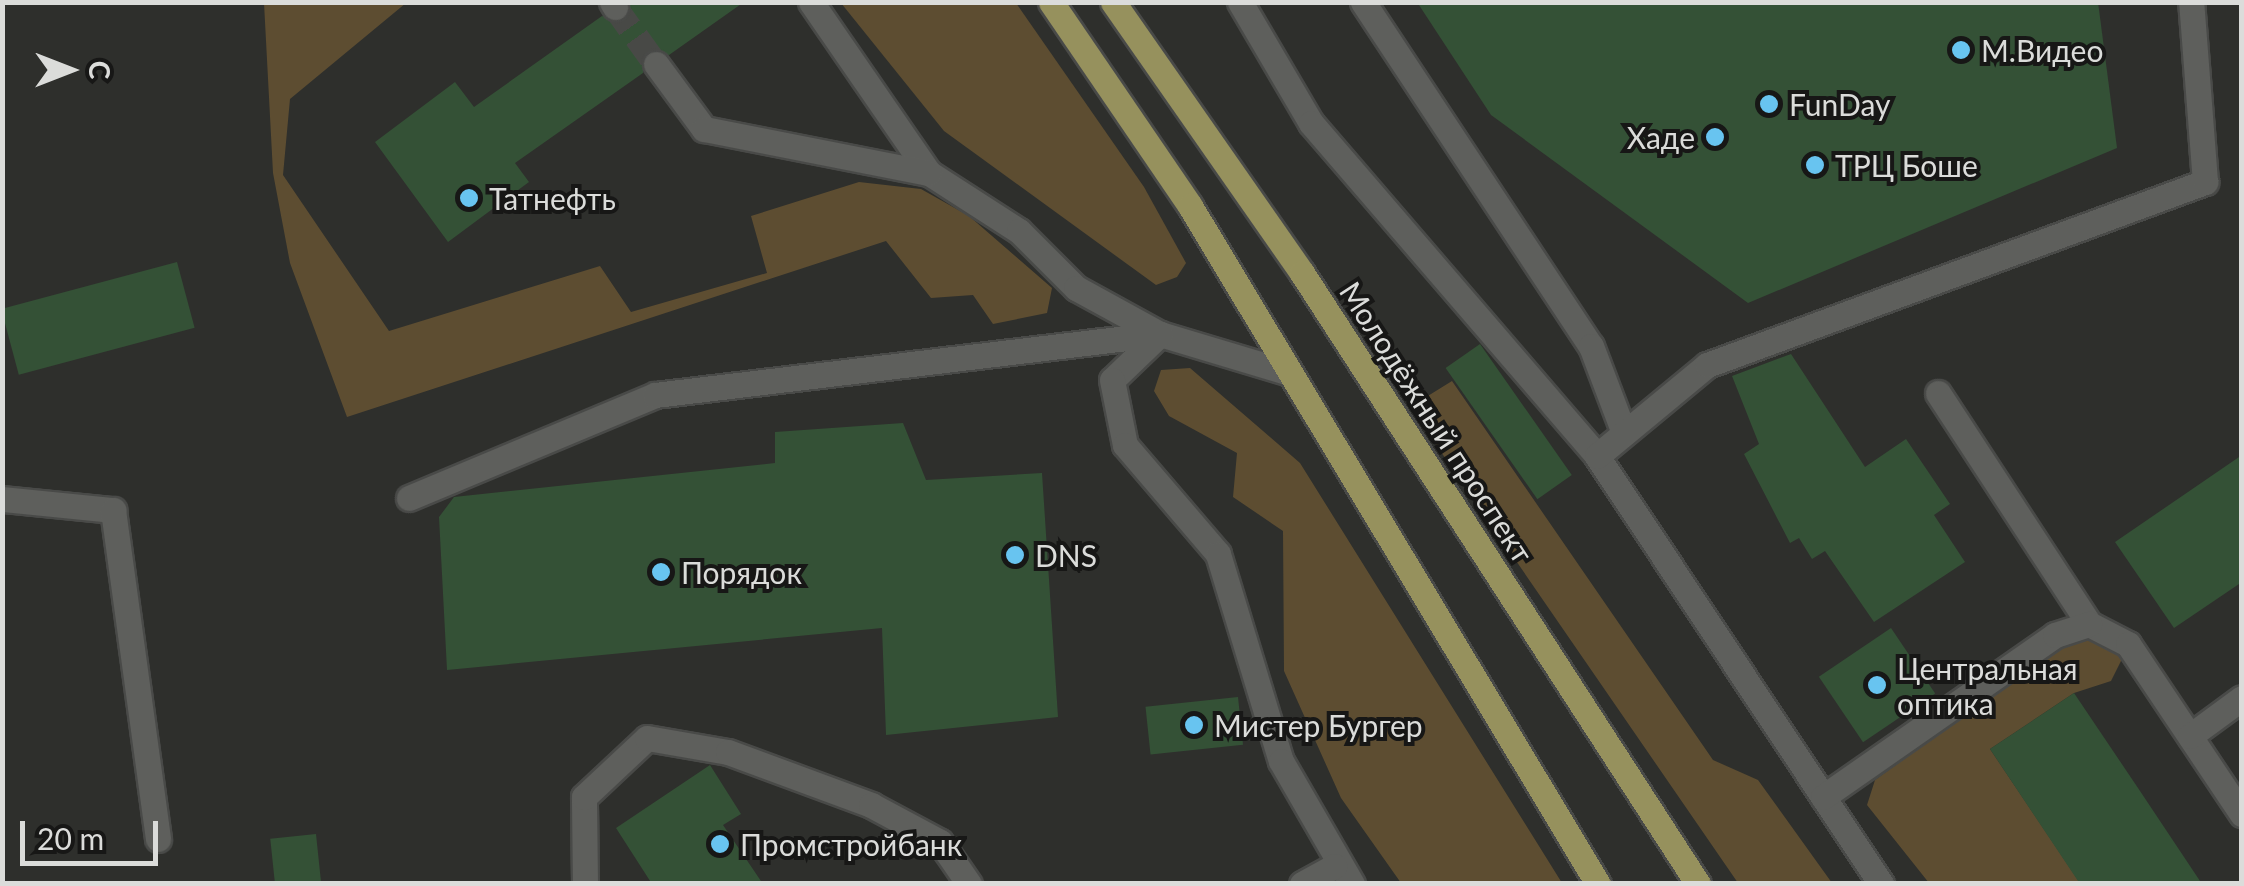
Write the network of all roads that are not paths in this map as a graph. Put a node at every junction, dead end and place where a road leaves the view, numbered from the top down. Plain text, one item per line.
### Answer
1 (811, 2) edge
2 (1051, 2) edge
3 (1113, 2) edge
4 (1240, 2) edge
5 (1363, 2) edge
6 (2191, 2) edge
7 (656, 64) tunnel mouth
8 (929, 173) junction
9 (1160, 334) junction
10 (1288, 372) junction
11 (1938, 392) dead end
12 (1624, 433) junction
13 (1597, 456) junction
14 (409, 498) dead end
15 (2, 499) edge
16 (2089, 624) junction
17 (2242, 698) edge
18 (2190, 736) junction
19 (1823, 797) junction
20 (2242, 814) edge
21 (158, 839) dead end
22 (1343, 875) edge
23 (586, 884) edge
24 (969, 884) edge
25 (1302, 884) edge
26 (1598, 884) edge
27 (1698, 884) edge
28 (1881, 884) edge

1 - 8 street
2 - 10 main road
3 - 27 main road, Молодёжный проспект
4 - 13 street
5 - 12 street
6 - 12 street
7 - 8 street
8 - 9 street
9 - 10 street
9 - 14 street
9 - 22 street
10 - 26 main road
11 - 16 street
12 - 13 street
13 - 19 street
15 - 21 street
16 - 18 street
16 - 19 street
17 - 18 street
18 - 20 street
19 - 28 street
22 - 25 street
23 - 24 street

